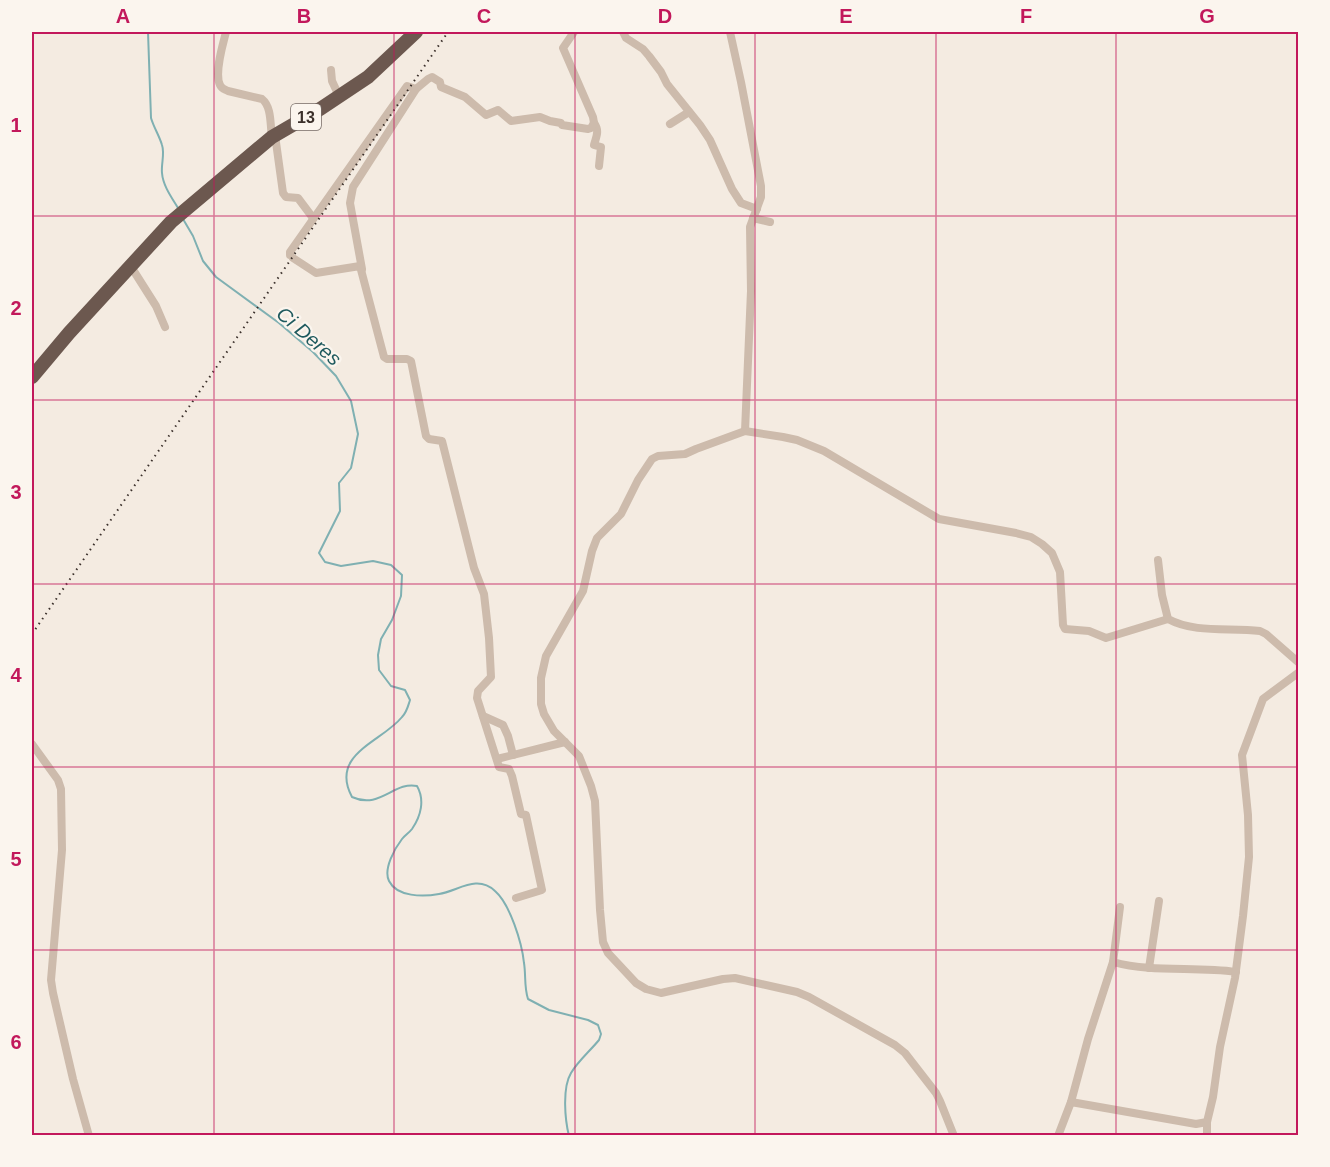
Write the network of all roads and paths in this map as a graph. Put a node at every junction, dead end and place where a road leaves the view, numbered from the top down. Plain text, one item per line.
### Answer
1 (226, 32) edge
2 (416, 32) edge
3 (574, 32) edge
4 (622, 32) edge
5 (730, 32) edge
6 (331, 70) dead end
7 (416, 89) junction
8 (339, 96) junction
9 (689, 112) junction
10 (594, 123) junction
11 (670, 124) dead end
12 (274, 136) junction
13 (599, 166) dead end
14 (757, 209) junction
15 (313, 218) junction
16 (753, 218) junction
17 (770, 222) dead end
18 (130, 265) junction
19 (362, 269) junction
20 (165, 327) dead end
21 (32, 377) edge
22 (745, 431) junction
23 (1158, 560) dead end
24 (1168, 619) junction
25 (1299, 663) edge
26 (1299, 673) edge
27 (483, 717) junction
28 (566, 742) junction
29 (32, 744) edge
30 (513, 755) junction
31 (497, 759) junction
32 (516, 898) dead end
33 (1159, 901) dead end
34 (1120, 908) dead end
35 (1113, 962) junction
36 (1149, 968) junction
37 (1236, 972) junction
38 (1071, 1102) junction
39 (1207, 1122) junction
40 (88, 1136) edge
41 (954, 1136) edge
42 (1058, 1136) edge
43 (1207, 1136) edge

1 - 12 street
2 - 8 highway, 13
3 - 10 street
4 - 9 street
5 - 14 street
6 - 8 street
7 - 10 street
7 - 15 street
7 - 19 street
8 - 12 highway, 13
9 - 11 street
9 - 14 street
10 - 13 street
12 - 15 street
12 - 18 highway, 13
14 - 16 street
15 - 19 street
16 - 17 street
16 - 22 street
18 - 20 street
18 - 21 highway, 13
19 - 27 street
22 - 24 street
22 - 28 street
23 - 24 street
24 - 25 street
26 - 37 street
27 - 30 street
27 - 31 street
28 - 30 street
28 - 41 street
29 - 40 street
30 - 31 street
31 - 32 street
33 - 36 street
34 - 35 street
35 - 36 street
35 - 38 street
36 - 37 street
37 - 39 street
38 - 39 street
38 - 42 street
39 - 43 street

